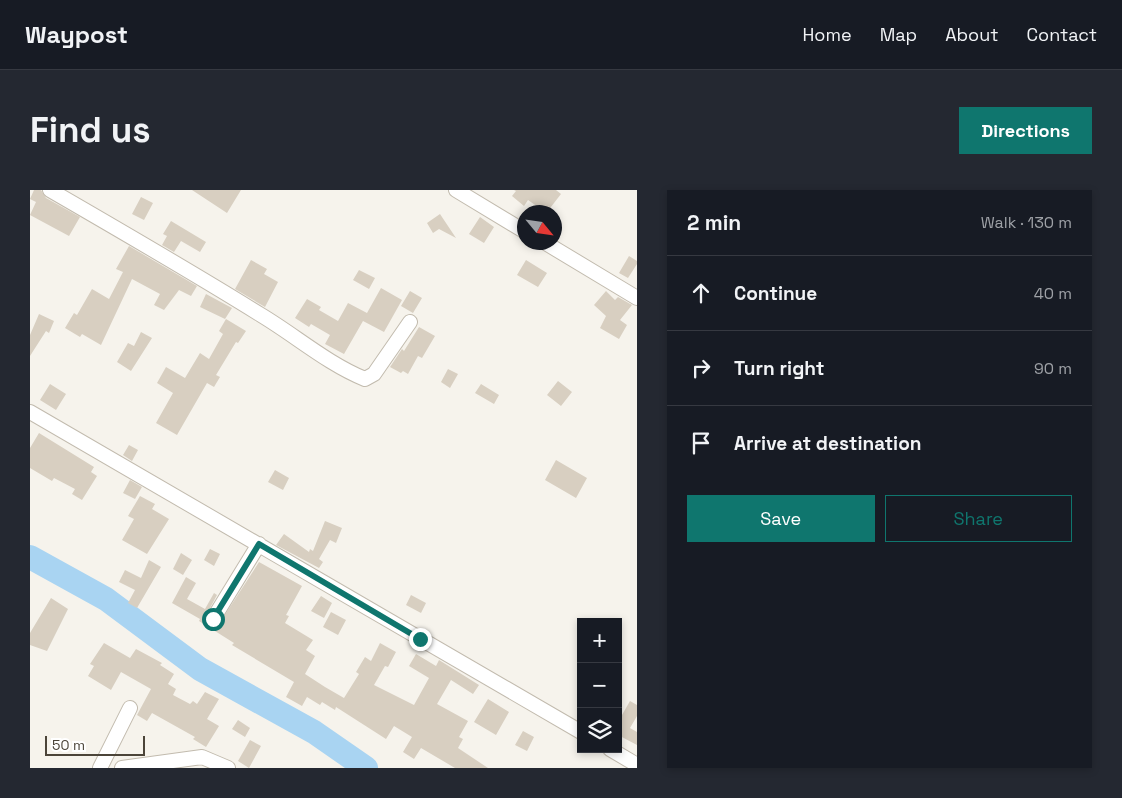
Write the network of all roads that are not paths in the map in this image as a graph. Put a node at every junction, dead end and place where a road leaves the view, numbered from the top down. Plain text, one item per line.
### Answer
1 (50, 190) edge
2 (456, 190) edge
3 (517, 227) edge
4 (557, 250) edge
5 (637, 298) edge
6 (410, 322) dead end
7 (30, 412) edge
8 (259, 544) junction
9 (213, 619) dead end
10 (130, 708) dead end
11 (577, 730) edge
12 (617, 753) edge
13 (637, 765) edge
14 (101, 768) edge
15 (122, 768) edge
16 (228, 768) edge

1 - 6 street
2 - 3 street
4 - 5 street
7 - 8 street
8 - 9 street
8 - 11 street
10 - 14 street
12 - 13 street
15 - 16 street

